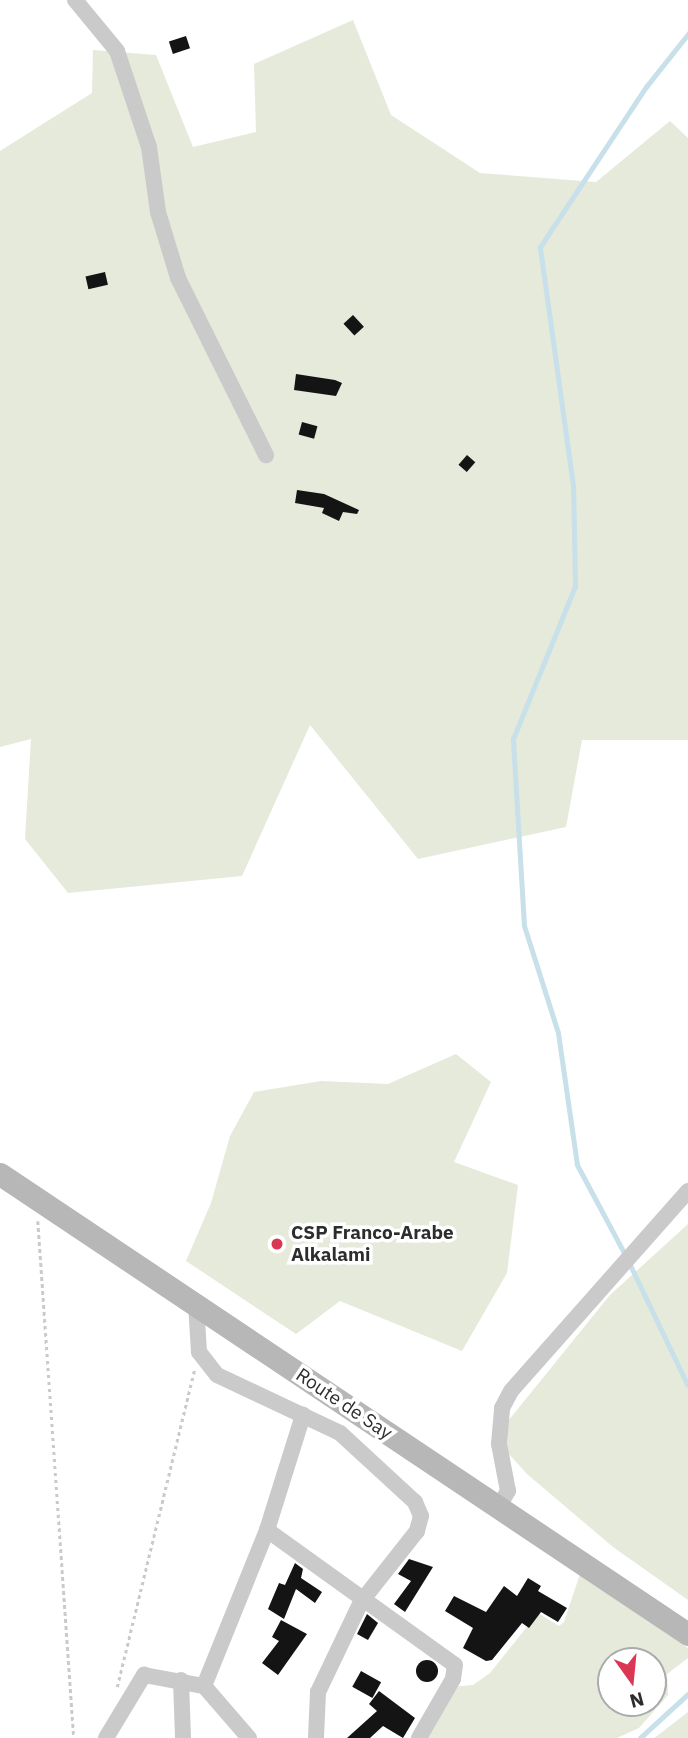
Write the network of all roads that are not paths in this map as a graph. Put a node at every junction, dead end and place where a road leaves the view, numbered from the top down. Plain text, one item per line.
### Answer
1 (75, 0) edge
2 (266, 455) dead end
3 (0, 1174) edge
4 (688, 1191) edge
5 (196, 1304) junction
6 (303, 1415) junction
7 (498, 1508) junction
8 (267, 1530) junction
9 (361, 1602) junction
10 (688, 1634) edge
11 (181, 1680) junction
12 (204, 1686) junction
13 (106, 1738) edge
14 (183, 1738) edge
15 (248, 1738) edge
16 (316, 1738) edge
17 (419, 1738) edge

1 - 2 street
3 - 5 main road, Route de Say
4 - 7 street
5 - 6 street
5 - 7 main road, Route de Say
6 - 8 street
6 - 9 street
7 - 10 main road, Route de Say
8 - 9 street
8 - 12 street
9 - 16 street
9 - 17 street
11 - 12 street
11 - 13 street
11 - 14 street
12 - 15 street

